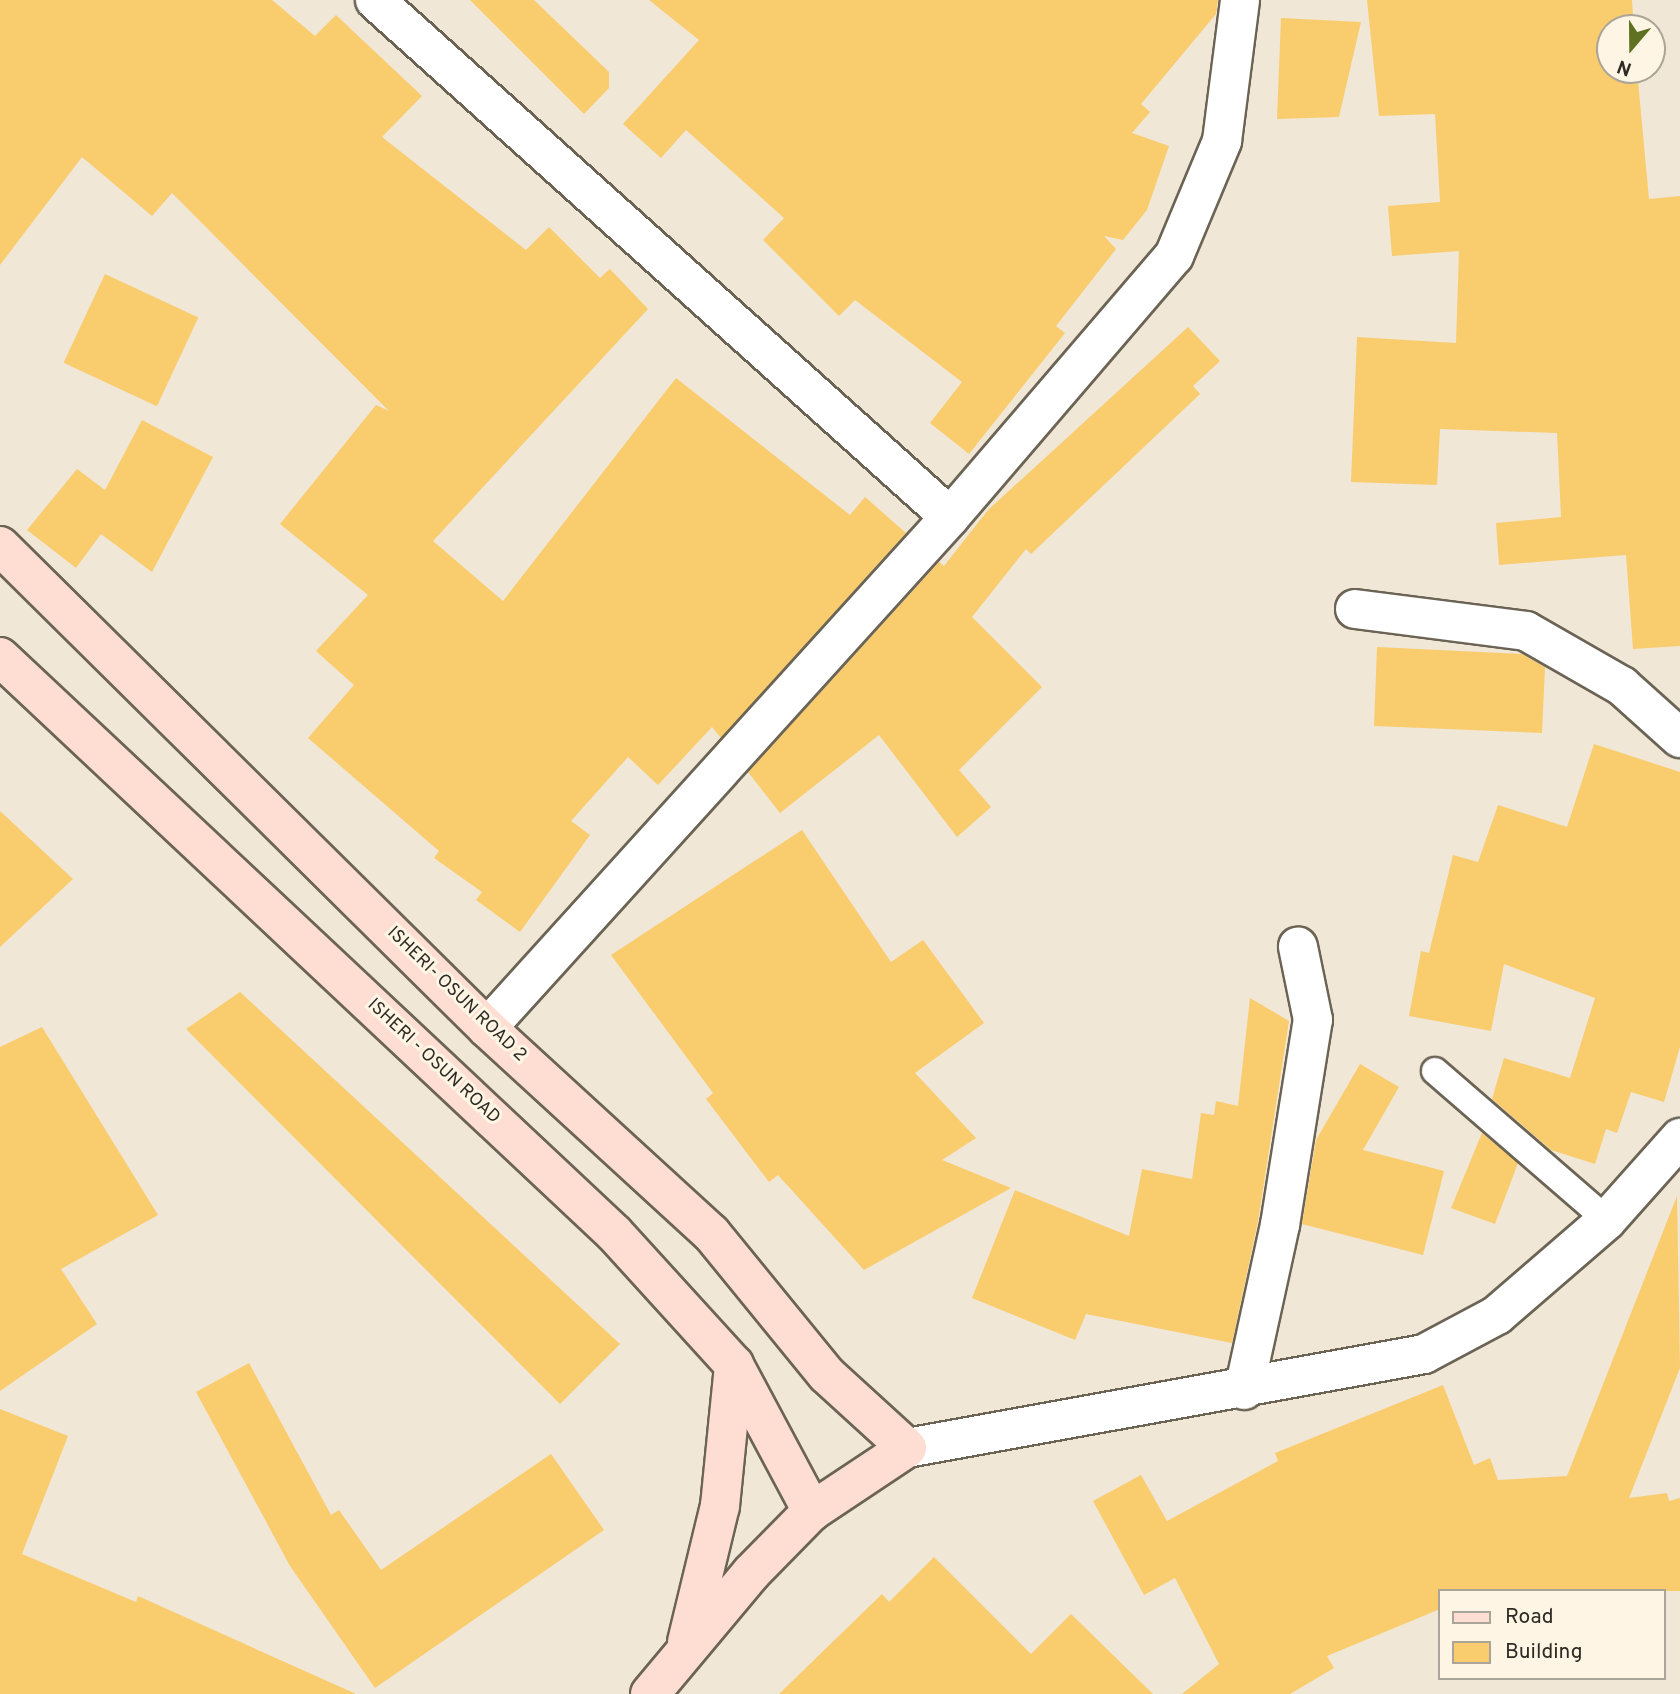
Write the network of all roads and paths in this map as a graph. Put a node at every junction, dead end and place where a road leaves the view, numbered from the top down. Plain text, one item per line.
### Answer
1 (375, 0) edge
2 (1240, 0) edge
3 (950, 517) junction
4 (0, 546) edge
5 (1355, 609) dead end
6 (0, 657) edge
7 (1680, 738) edge
8 (1298, 947) dead end
9 (488, 1028) junction
10 (1435, 1071) dead end
11 (1680, 1138) edge
12 (1607, 1220) junction
13 (734, 1366) junction
14 (1244, 1390) junction
15 (907, 1448) junction
16 (812, 1511) junction
17 (682, 1660) junction
18 (650, 1694) edge

1 - 3 street
2 - 3 street
3 - 9 street
4 - 9 main road, ISHERI- OSUN ROAD 2
5 - 7 street
6 - 13 main road, ISHERI - OSUN ROAD
8 - 14 street
9 - 15 main road, ISHERI- OSUN ROAD 2
10 - 12 lane
11 - 12 street
12 - 14 street
13 - 16 main road, ISHERI - OSUN ROAD
13 - 17 main road
14 - 15 street
15 - 16 main road
16 - 17 main road
17 - 18 main road

